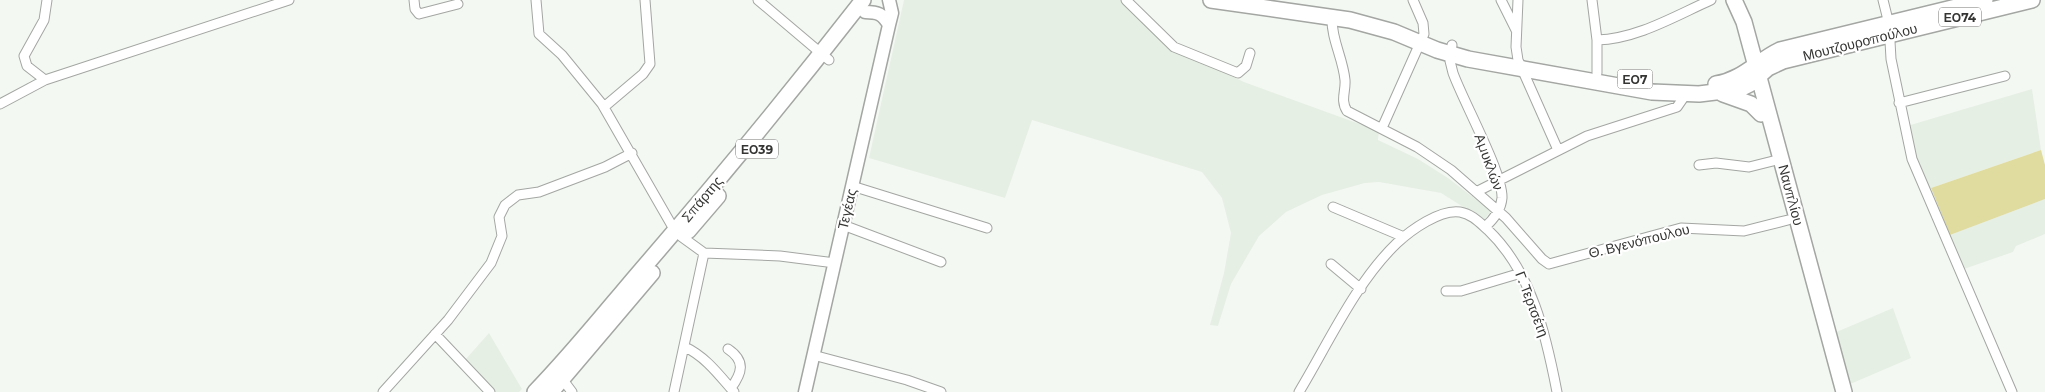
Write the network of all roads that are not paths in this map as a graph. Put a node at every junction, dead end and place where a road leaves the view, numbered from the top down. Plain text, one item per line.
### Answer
1 (47, 0) edge
2 (289, 0) edge
3 (414, 0) edge
4 (536, 0) edge
5 (644, 0) edge
6 (758, 0) edge
7 (888, 0) edge
8 (1126, 0) edge
9 (1211, 0) edge
10 (1413, 0) edge
11 (1500, 0) edge
12 (1518, 0) edge
13 (1592, 0) edge
14 (1711, 0) edge
15 (1733, 0) edge
16 (1883, 0) edge
17 (1985, 0) edge
18 (2032, 0) edge
19 (1275, 2) edge
20 (458, 4) dead end
21 (868, 4) edge
22 (1332, 16) junction
23 (890, 25) junction
24 (1889, 29) junction
25 (1516, 30) junction
26 (1748, 35) junction
27 (1422, 38) junction
28 (1597, 40) junction
29 (1451, 50) junction
30 (1780, 50) junction
31 (1250, 53) dead end
32 (825, 56) junction
33 (1519, 65) junction
34 (1597, 73) junction
35 (1754, 73) junction
36 (2005, 76) dead end
37 (45, 80) junction
38 (1714, 93) junction
39 (1686, 94) junction
40 (1899, 103) junction
41 (0, 104) edge
42 (604, 107) junction
43 (1761, 114) junction
44 (1382, 128) junction
45 (1558, 150) junction
46 (632, 153) junction
47 (1773, 161) junction
48 (1699, 165) dead end
49 (1498, 181) junction
50 (852, 186) junction
51 (1476, 192) junction
52 (1333, 207) dead end
53 (1498, 210) junction
54 (1788, 220) junction
55 (844, 225) junction
56 (1485, 227) junction
57 (987, 228) dead end
58 (679, 234) junction
59 (1404, 237) junction
60 (704, 253) junction
61 (940, 262) dead end
62 (835, 263) junction
63 (1331, 264) dead end
64 (1549, 264) joint
65 (1521, 273) junction
66 (1361, 289) junction
67 (1446, 291) dead end
68 (435, 334) junction
69 (685, 347) junction
70 (728, 349) dead end
71 (813, 355) junction
72 (568, 386) edge
73 (732, 390) edge
74 (383, 392) edge
75 (490, 392) edge
76 (535, 392) edge
77 (551, 392) edge
78 (674, 392) edge
79 (805, 392) edge
80 (941, 392) edge
81 (1299, 392) edge
82 (1557, 392) edge
83 (1836, 392) edge
84 (1844, 392) edge
85 (2012, 392) edge

1 - 37 street
2 - 37 street
3 - 20 street
4 - 42 street
5 - 42 street
6 - 32 street
7 - 23 main road, Τεγέας
8 - 31 street
9 - 19 main road, ΕΟ7
10 - 27 street
11 - 25 street
12 - 25 street
13 - 28 street
14 - 28 street
15 - 26 main road, Ναυπλίου
15 - 35 main road, Ναυπλίου
16 - 24 street
17 - 24 main road, Μουτζουροπούλου / ΕΟ74
18 - 24 main road, Μουτζουροπούλου / ΕΟ74
19 - 22 main road, ΕΟ7
19 - 27 main road, ΕΟ7
21 - 23 main road
21 - 32 main road, Σπάρτης / ΕΟ39
22 - 27 main road, ΕΟ7
22 - 44 street
23 - 50 main road, Τεγέας
24 - 30 main road, Μουτζουροπούλου / ΕΟ74
24 - 35 main road, Μουτζουροπούλου / ΕΟ74
24 - 40 street
25 - 33 street
26 - 30 main road
26 - 35 main road, Ναυπλίου
27 - 29 main road, ΕΟ7
27 - 44 street
28 - 34 street
29 - 33 main road, ΕΟ7
29 - 49 street, Αμυκλών
30 - 35 main road, Μουτζουροπούλου / ΕΟ74
32 - 58 main road, Σπάρτης / ΕΟ39
33 - 34 main road, ΕΟ7
33 - 39 main road, ΕΟ7
33 - 45 street
34 - 35 main road, ΕΟ7
35 - 38 main road, ΕΟ7
35 - 43 main road, Ναυπλίου
35 - 84 main road, Ναυπλίου
36 - 40 street
37 - 41 street
38 - 39 main road, ΕΟ7
38 - 43 main road, ΕΟ7
39 - 45 street
40 - 85 street
42 - 46 street
43 - 47 main road, Ναυπλίου
44 - 51 street
45 - 49 street
46 - 58 street
46 - 68 street
47 - 48 street
47 - 54 main road, Ναυπλίου
49 - 51 street
49 - 53 street, Αμυκλών
50 - 55 main road, Τεγέας
50 - 57 street
51 - 53 street
52 - 59 street
53 - 56 street
53 - 64 street, Αμυκλών
54 - 64 street, Θ. Βγενόπουλου
54 - 83 main road, Ναυπλίου
55 - 61 street
55 - 62 main road, Τεγέας
56 - 59 street, Γ. Τερτσέτη
56 - 65 street, Γ. Τερτσέτη
58 - 60 street
58 - 72 main road, Σπάρτης / ΕΟ39
58 - 76 main road, Σπάρτης / ΕΟ39
59 - 66 street, Γ. Τερτσέτη
60 - 62 street
60 - 69 street
62 - 71 main road, Τεγέας
63 - 66 street
65 - 67 street
65 - 82 street, Γ. Τερτσέτη
66 - 81 street, Γ. Τερτσέτη
68 - 74 street
68 - 75 street
69 - 73 street
69 - 78 street
70 - 73 street
71 - 79 main road, Τεγέας
71 - 80 street
72 - 77 main road, Σπάρτης / ΕΟ39

